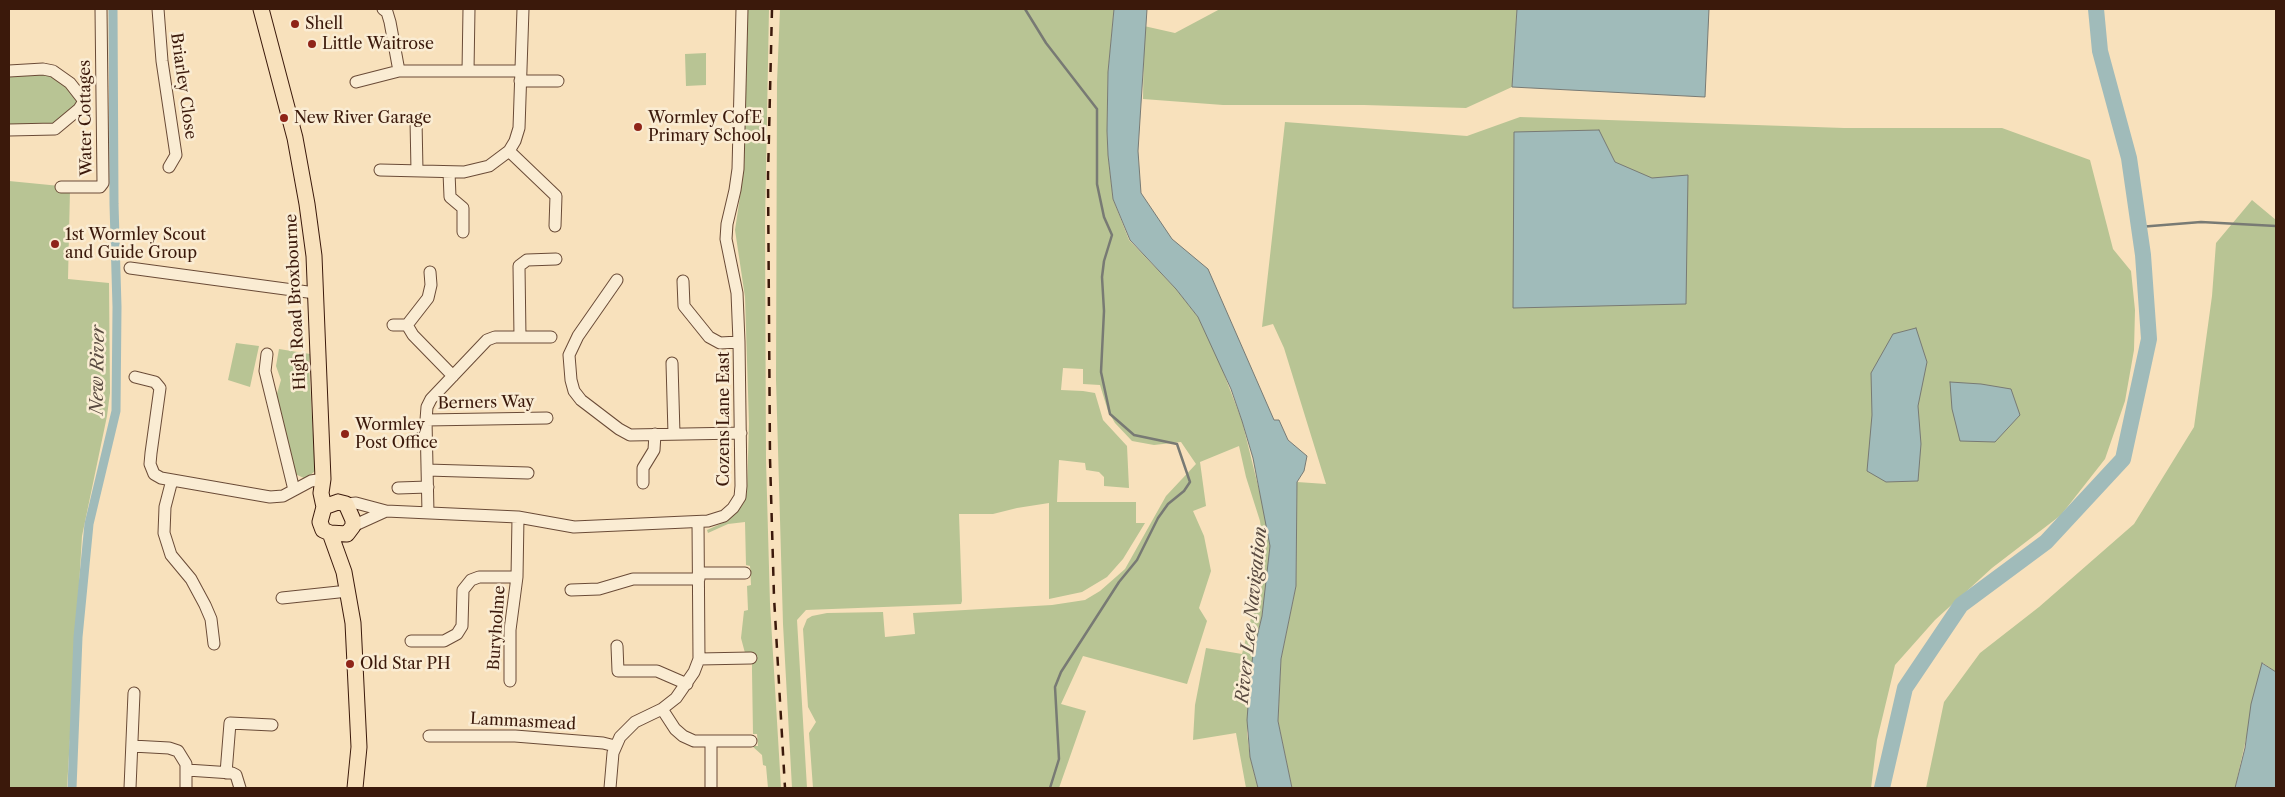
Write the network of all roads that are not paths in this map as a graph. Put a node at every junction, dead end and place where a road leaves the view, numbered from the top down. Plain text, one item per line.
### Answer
1 (101, 9) edge
2 (158, 9) edge
3 (261, 9) edge
4 (383, 9) edge
5 (469, 9) edge
6 (523, 9) edge
7 (742, 9) edge
8 (9, 71) edge
9 (399, 71) junction
10 (468, 71) junction
11 (521, 76) junction
12 (558, 81) dead end
13 (356, 82) dead end
14 (102, 100) junction
15 (84, 101) junction
16 (416, 120) dead end
17 (9, 130) edge
18 (509, 151) junction
19 (169, 166) dead end
20 (380, 170) dead end
21 (417, 170) junction
22 (449, 172) junction
23 (61, 187) dead end
24 (556, 226) dead end
25 (463, 232) dead end
26 (556, 259) dead end
27 (130, 268) dead end
28 (430, 272) dead end
29 (617, 280) dead end
30 (683, 281) dead end
31 (315, 293) junction
32 (393, 325) dead end
33 (407, 325) junction
34 (520, 337) junction
35 (551, 337) dead end
36 (739, 342) junction
37 (267, 354) dead end
38 (672, 363) dead end
39 (452, 376) junction
40 (136, 377) dead end
41 (547, 418) dead end
42 (426, 420) junction
43 (741, 433) junction
44 (655, 434) junction
45 (674, 434) junction
46 (427, 470) junction
47 (528, 473) dead end
48 (172, 480) junction
49 (643, 483) dead end
50 (428, 487) junction
51 (299, 488) junction
52 (398, 488) dead end
53 (330, 497) junction
54 (386, 511) junction
55 (428, 513) junction
56 (518, 517) junction
57 (698, 522) junction
58 (350, 530) junction
59 (330, 533) junction
60 (344, 572) junction
61 (745, 573) dead end
62 (699, 576) junction
63 (517, 577) junction
64 (571, 590) dead end
65 (348, 591) junction
66 (282, 598) dead end
67 (411, 641) dead end
68 (214, 644) dead end
69 (617, 646) dead end
70 (699, 658) junction
71 (751, 658) dead end
72 (510, 681) dead end
73 (687, 684) junction
74 (134, 693) dead end
75 (662, 709) junction
76 (272, 725) dead end
77 (429, 736) dead end
78 (711, 741) junction
79 (752, 741) dead end
80 (132, 746) junction
81 (615, 746) junction
82 (187, 770) junction
83 (226, 773) junction
84 (130, 788) edge
85 (186, 788) edge
86 (240, 788) edge
87 (355, 788) edge
88 (610, 788) edge
89 (711, 788) edge

1 - 14 street, Water Cottages
2 - 19 street, Briarley Close
3 - 31 main road, High Road Broxbourne
4 - 9 street
5 - 10 street
6 - 11 street
7 - 36 street, Cozens Lane East
8 - 15 street
9 - 10 street
9 - 13 street
10 - 11 street
11 - 12 street
11 - 18 street
14 - 15 street
14 - 23 street, Water Cottages
15 - 17 street
16 - 21 street
18 - 22 street
18 - 24 street
20 - 21 street
21 - 22 street
22 - 25 street
26 - 34 street
27 - 31 street
28 - 33 street
29 - 44 street
30 - 36 street
31 - 53 main road, High Road Broxbourne
32 - 33 street
33 - 39 street
34 - 35 street, Berners Way
34 - 39 street, Berners Way
36 - 43 street, Cozens Lane East
37 - 51 street
38 - 45 street
39 - 42 street, Berners Way
40 - 48 street
41 - 42 street, Berners Way
42 - 46 street, Berners Way
43 - 45 street
43 - 57 street, Cozens Lane East
44 - 45 street
44 - 49 street
46 - 47 street
46 - 50 street, Berners Way
48 - 51 street
48 - 68 street
50 - 52 street
50 - 55 street, Berners Way
51 - 53 street
53 - 54 street, Cozens Lane East
53 - 58 main road
53 - 59 main road
54 - 55 street, Cozens Lane East
54 - 58 street, Cozens Lane East
55 - 56 street, Cozens Lane East
56 - 57 street, Cozens Lane East
56 - 63 street, Buryholme
57 - 62 street
58 - 59 main road
58 - 60 main road
59 - 60 main road
60 - 65 main road
61 - 62 street
62 - 64 street
62 - 70 street
63 - 67 street, Buryholme
63 - 72 street, Buryholme
65 - 66 street
65 - 87 main road
69 - 73 street
70 - 71 street
70 - 73 street
73 - 75 street
74 - 80 street
75 - 78 street
75 - 81 street
76 - 83 street
77 - 81 street, Lammasmead
78 - 79 street
78 - 89 street
80 - 82 street
80 - 84 street
81 - 88 street
82 - 83 street
82 - 85 street
83 - 86 street

